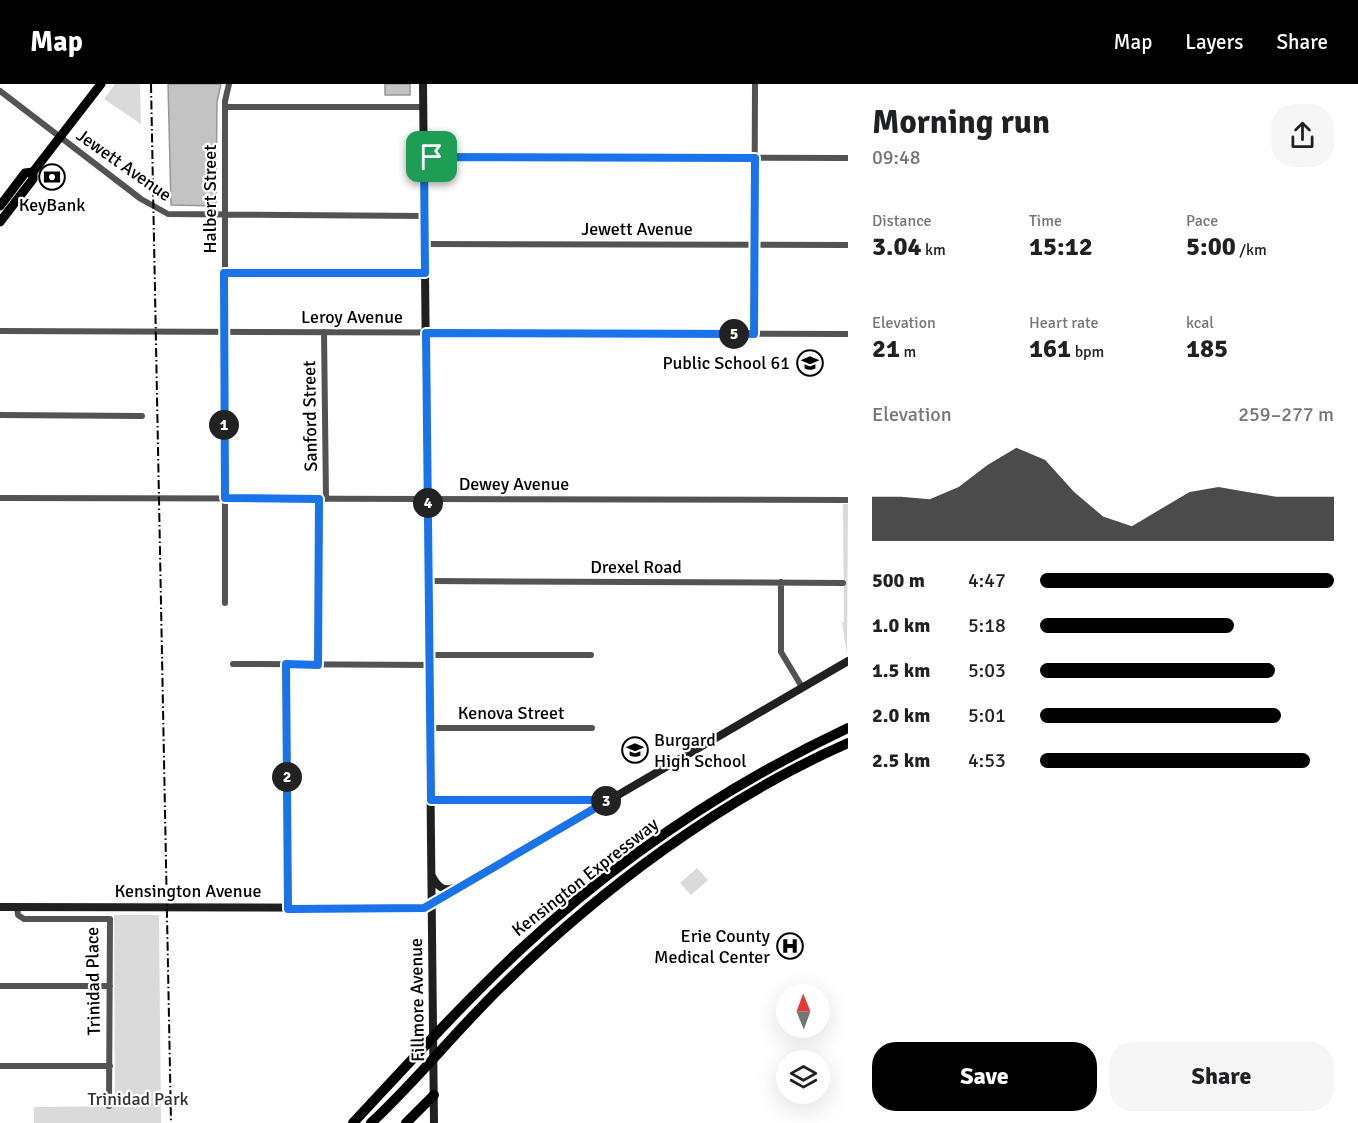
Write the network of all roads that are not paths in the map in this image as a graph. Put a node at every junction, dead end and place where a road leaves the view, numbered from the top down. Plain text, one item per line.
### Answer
1 (101, 84) edge
2 (229, 84) edge
3 (423, 84) edge
4 (755, 84) edge
5 (0, 91) edge
6 (225, 107) junction
7 (423, 107) junction
8 (60, 138) junction
9 (424, 157) junction
10 (755, 158) junction
11 (848, 158) edge
12 (33, 172) junction
13 (0, 206) edge
14 (225, 215) junction
15 (425, 216) junction
16 (0, 222) edge
17 (425, 244) junction
18 (755, 245) junction
19 (848, 245) edge
20 (224, 273) junction
21 (425, 273) junction
22 (0, 331) edge
23 (224, 332) junction
24 (324, 332) junction
25 (426, 333) junction
26 (754, 334) junction
27 (848, 334) edge
28 (0, 415) edge
29 (142, 416) dead end
30 (0, 498) edge
31 (225, 498) junction
32 (322, 499) junction
33 (428, 499) junction
34 (848, 500) edge
35 (429, 581) junction
36 (781, 582) junction
37 (843, 583) dead end
38 (225, 603) dead end
39 (591, 654) dead end
40 (430, 655) junction
41 (848, 661) edge
42 (233, 664) dead end
43 (286, 664) junction
44 (318, 665) junction
45 (430, 665) junction
46 (802, 687) junction
47 (430, 728) junction
48 (592, 728) dead end
49 (848, 728) edge
50 (848, 743) edge
51 (431, 800) junction
52 (609, 800) junction
53 (432, 875) junction
54 (462, 886) junction
55 (432, 904) junction
56 (0, 907) edge
57 (17, 907) junction
58 (288, 909) junction
59 (0, 986) edge
60 (110, 986) junction
61 (0, 1066) edge
62 (110, 1066) junction
63 (434, 1090) junction
64 (110, 1106) dead end
65 (373, 1121) edge
66 (353, 1123) edge
67 (406, 1123) edge
68 (434, 1123) edge

1 - 8 main road
2 - 6 street, Halbert Street
3 - 7 street, Fillmore Avenue
4 - 10 street
5 - 8 street, Jewett Avenue
6 - 7 street
6 - 14 street, Halbert Street
7 - 9 street, Fillmore Avenue
8 - 12 main road
8 - 14 street, Jewett Avenue
9 - 10 street
9 - 15 street, Fillmore Avenue
10 - 11 street
10 - 18 street
12 - 13 main road
12 - 16 main road
14 - 15 street, Jewett Avenue
14 - 20 street, Halbert Street
15 - 17 street, Fillmore Avenue
17 - 18 street, Jewett Avenue
17 - 21 street, Fillmore Avenue
18 - 19 street, Jewett Avenue
18 - 26 street
20 - 21 street
20 - 23 street, Halbert Street
21 - 25 street, Fillmore Avenue
22 - 23 street, Leroy Avenue
23 - 24 street, Leroy Avenue
23 - 31 street, Halbert Street
24 - 25 street, Leroy Avenue
24 - 32 street, Sanford Street
25 - 26 street, Leroy Avenue
25 - 33 street, Fillmore Avenue
26 - 27 street, Leroy Avenue
28 - 29 street
30 - 31 street, Dewey Avenue
31 - 32 street, Dewey Avenue
31 - 38 street, Halbert Street
32 - 33 street, Dewey Avenue
32 - 44 street, Sanford Street
33 - 34 street, Dewey Avenue
33 - 35 street, Fillmore Avenue
35 - 36 street, Drexel Road
35 - 40 street, Fillmore Avenue
36 - 37 street, Drexel Road
36 - 46 street
39 - 40 street
40 - 45 street, Fillmore Avenue
41 - 46 street, Kensington Avenue
42 - 43 street
43 - 44 street
43 - 58 street
44 - 45 street
45 - 47 street, Fillmore Avenue
46 - 52 street, Kensington Avenue
47 - 48 street, Kenova Street
47 - 51 street, Fillmore Avenue
49 - 66 highway, Kensington Expressway
50 - 65 highway, Kensington Expressway
51 - 52 street
51 - 53 street, Fillmore Avenue
52 - 54 street, Kensington Avenue
53 - 54 street
53 - 55 street, Fillmore Avenue
54 - 55 street, Kensington Avenue
55 - 58 street, Kensington Avenue
55 - 63 street, Fillmore Avenue
56 - 57 street, Kensington Avenue
57 - 58 street, Kensington Avenue
57 - 60 street, Trinidad Place
59 - 60 street
60 - 62 street, Trinidad Place
61 - 62 street
62 - 64 street, Trinidad Place
63 - 67 highway
63 - 68 street, Fillmore Avenue

